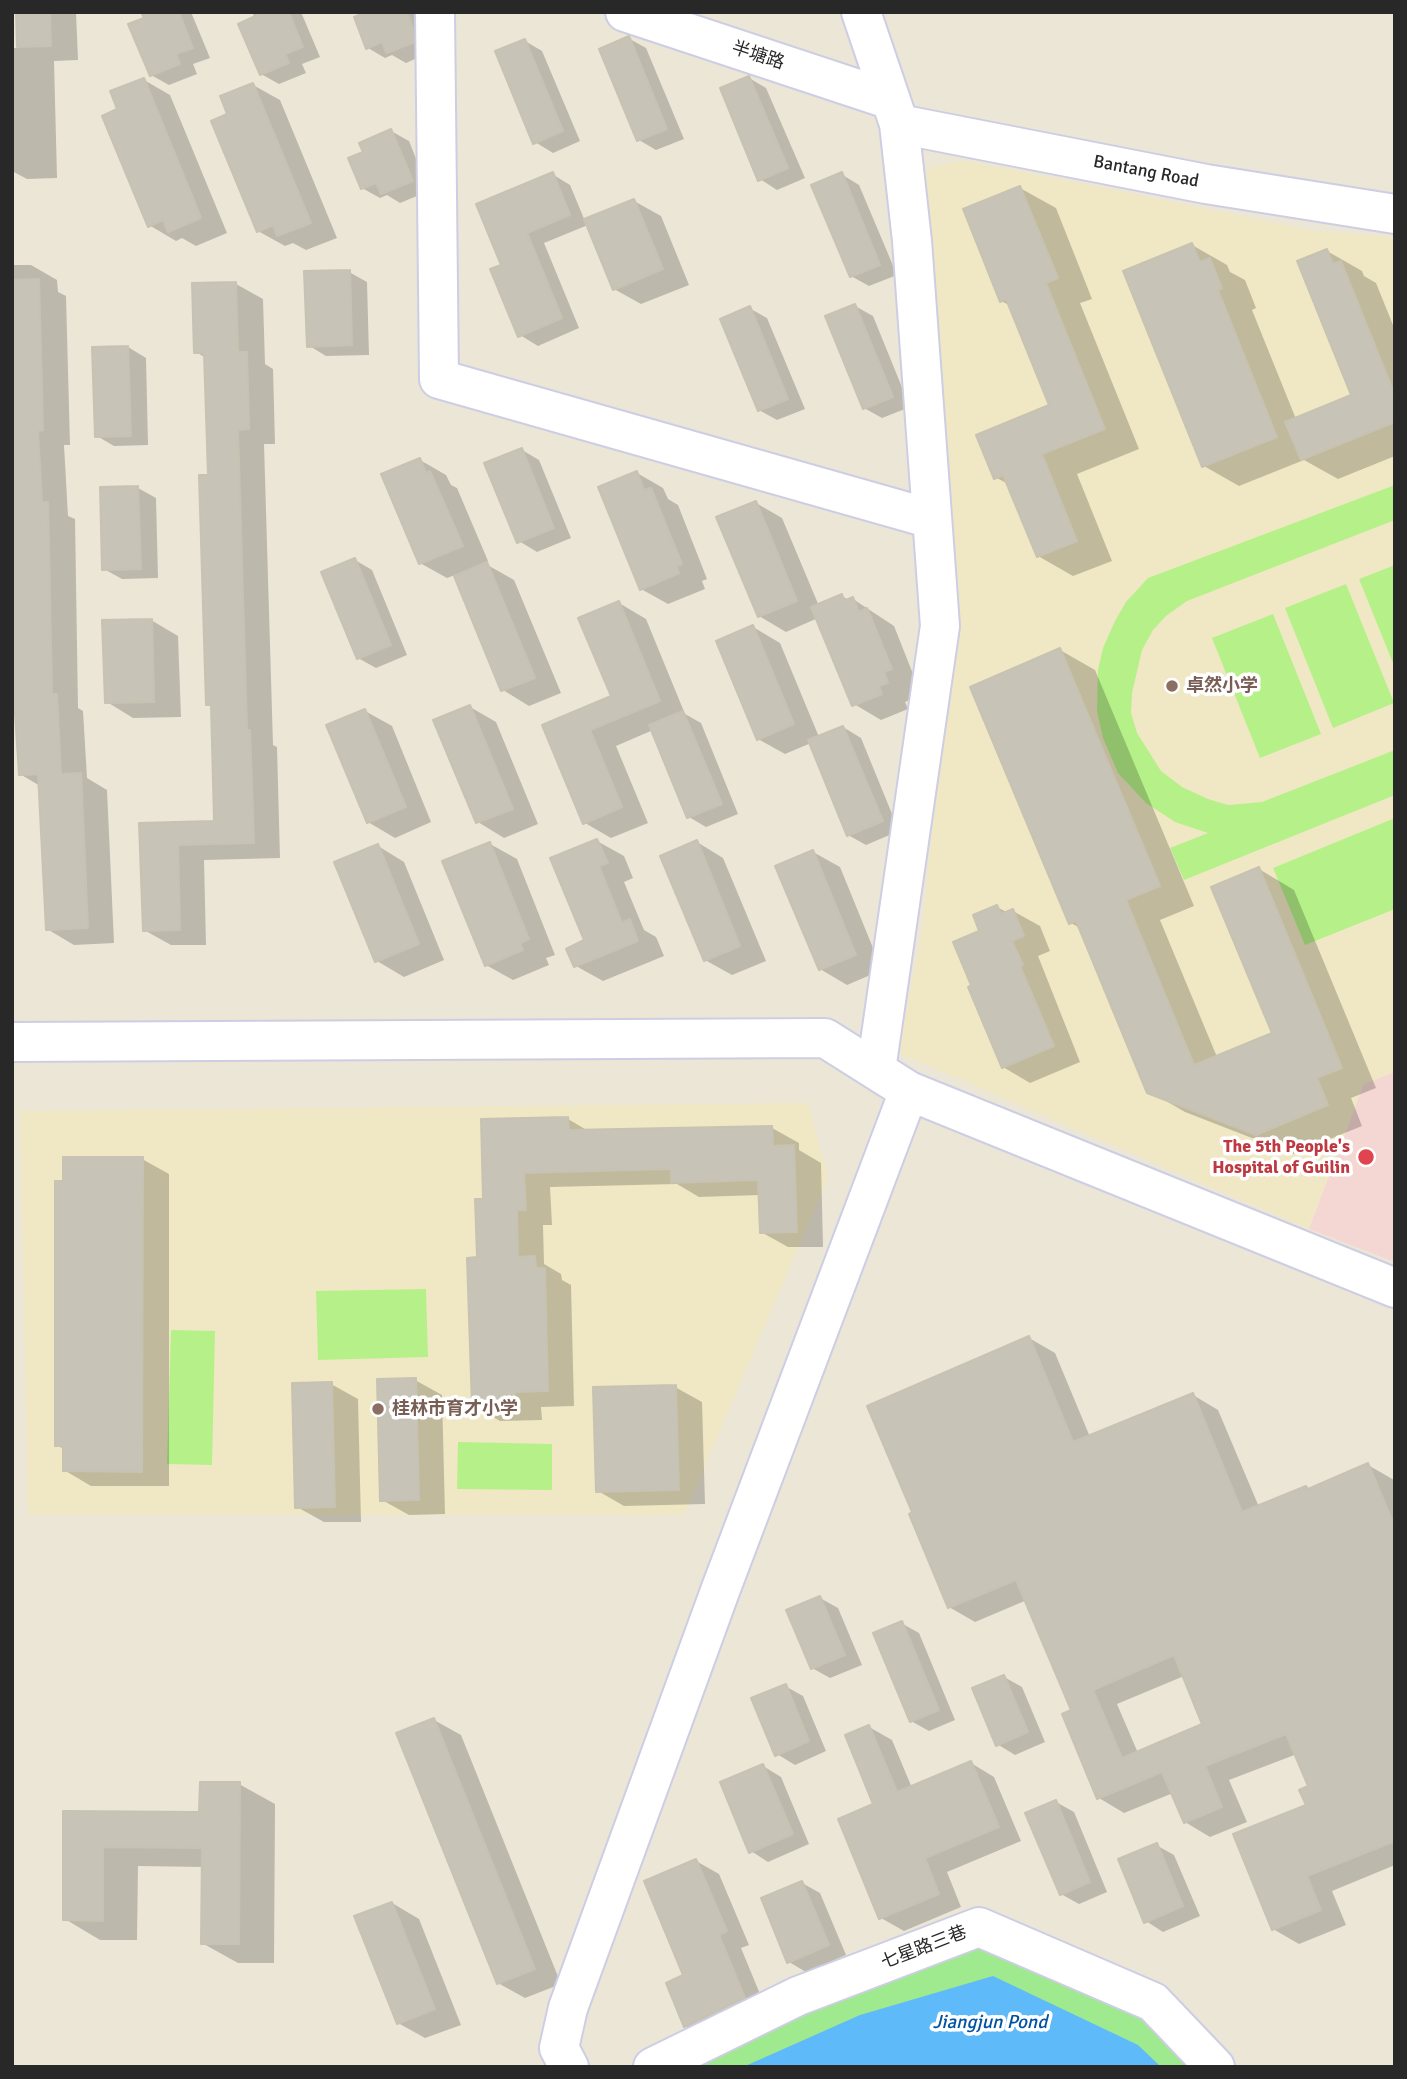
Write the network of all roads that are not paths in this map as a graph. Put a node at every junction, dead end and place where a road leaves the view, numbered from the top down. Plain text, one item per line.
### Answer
1 (435, 12) edge
2 (625, 12) edge
3 (861, 12) edge
4 (895, 112) junction
5 (1395, 214) edge
6 (932, 519) junction
7 (12, 1042) edge
8 (876, 1070) junction
9 (909, 1091) junction
10 (1395, 1288) edge
11 (569, 2067) edge
12 (653, 2067) edge
13 (1215, 2067) edge

1 - 6 street
2 - 4 street, 半塘路
3 - 4 street
4 - 5 street, Bantang Road
4 - 6 street
6 - 8 street
7 - 8 street
8 - 9 street
9 - 10 street
9 - 11 street
12 - 13 street, 七星路三巷

